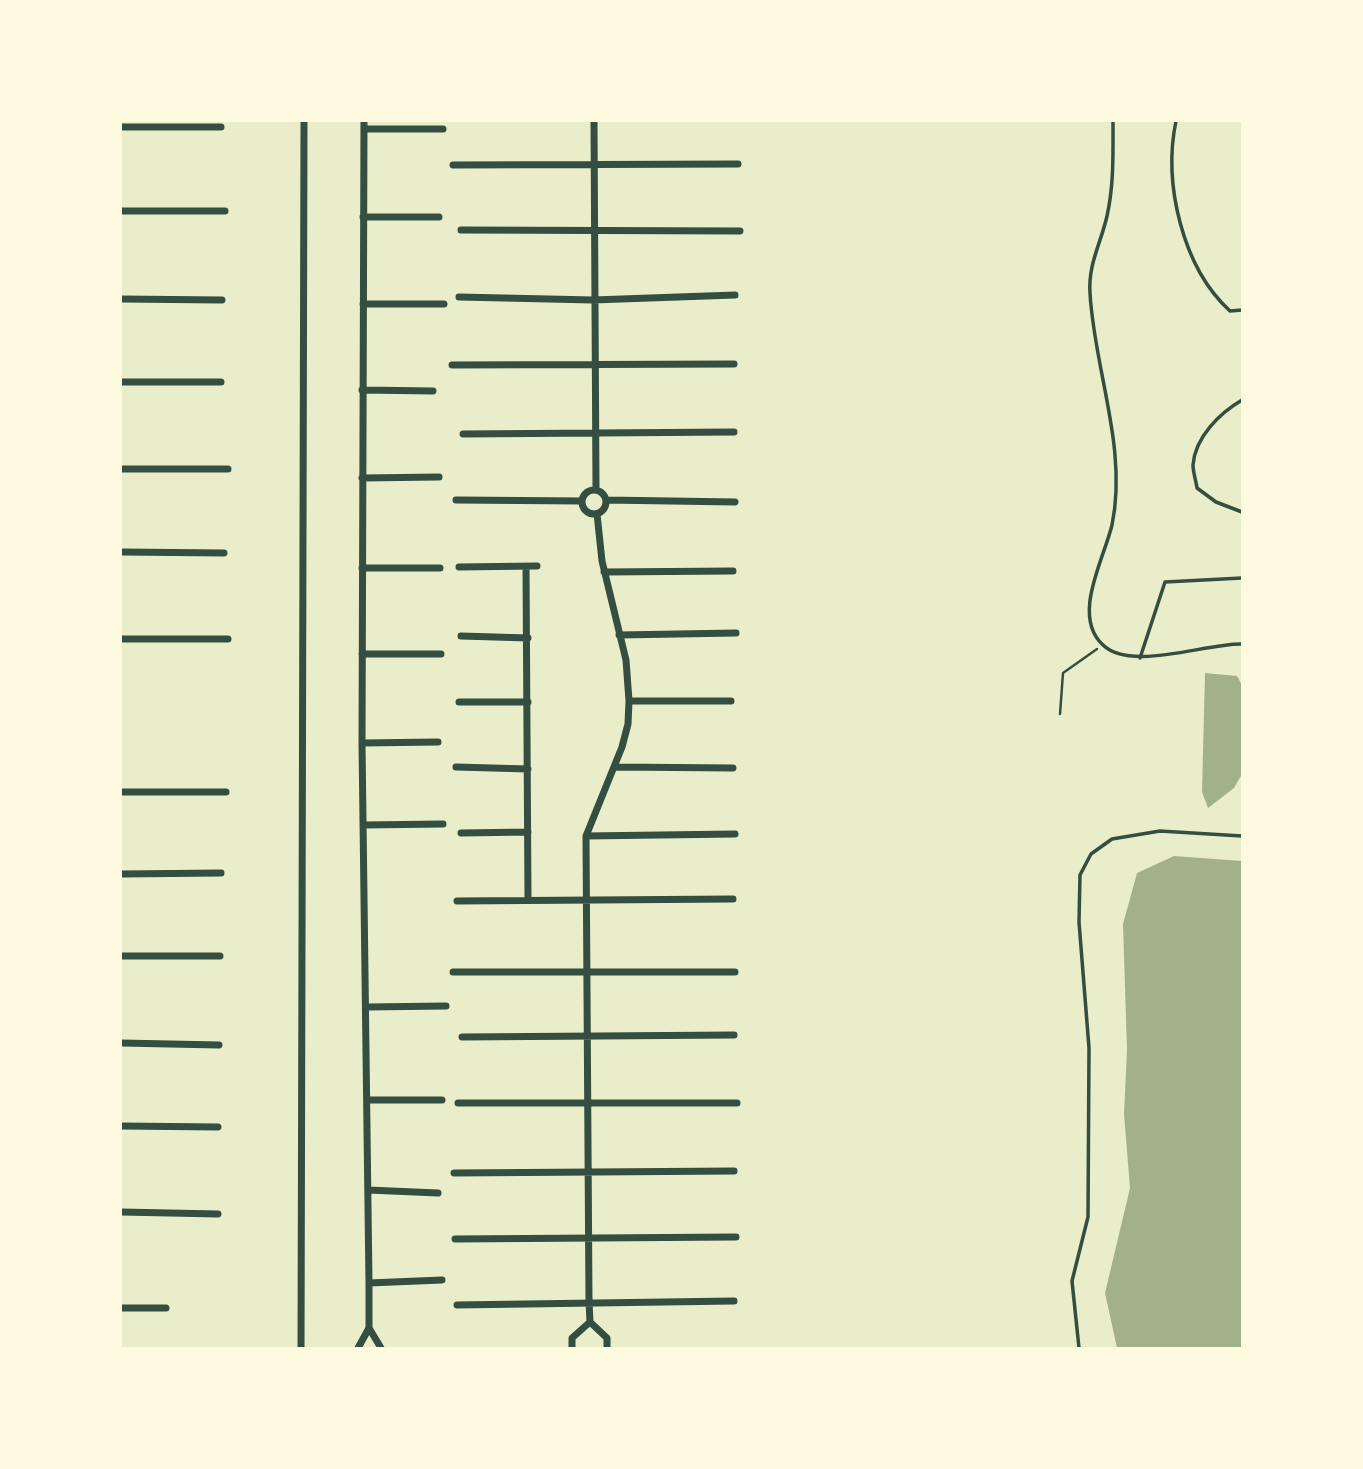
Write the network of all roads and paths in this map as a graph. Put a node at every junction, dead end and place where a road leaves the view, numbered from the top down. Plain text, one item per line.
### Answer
1 (304, 121) edge
2 (594, 121) edge
3 (1114, 121) edge
4 (1176, 121) edge
5 (364, 125) edge
6 (121, 127) edge
7 (221, 127) dead end
8 (443, 129) dead end
9 (738, 164) dead end
10 (453, 165) dead end
11 (593, 166) junction
12 (121, 211) edge
13 (225, 211) dead end
14 (363, 217) junction
15 (439, 217) dead end
16 (461, 230) dead end
17 (593, 230) junction
18 (740, 231) dead end
19 (736, 295) dead end
20 (459, 298) dead end
21 (121, 299) edge
22 (222, 300) dead end
23 (593, 300) junction
24 (363, 304) junction
25 (444, 304) dead end
26 (1242, 310) edge
27 (734, 364) dead end
28 (452, 365) dead end
29 (594, 365) junction
30 (121, 382) edge
31 (221, 382) dead end
32 (362, 390) junction
33 (433, 391) dead end
34 (1242, 400) edge
35 (734, 432) dead end
36 (463, 434) dead end
37 (594, 434) junction
38 (228, 469) dead end
39 (121, 470) edge
40 (439, 477) dead end
41 (362, 478) junction
42 (596, 490) junction
43 (456, 500) dead end
44 (606, 500) junction
45 (582, 501) junction
46 (735, 502) dead end
47 (1242, 512) edge
48 (597, 514) junction
49 (121, 552) edge
50 (223, 554) dead end
51 (537, 566) dead end
52 (459, 567) dead end
53 (526, 567) junction
54 (362, 568) junction
55 (440, 568) dead end
56 (733, 570) dead end
57 (604, 572) junction
58 (1242, 578) edge
59 (736, 633) dead end
60 (619, 635) junction
61 (461, 636) dead end
62 (528, 638) junction
63 (121, 639) edge
64 (228, 639) dead end
65 (1242, 644) edge
66 (1103, 646) junction
67 (362, 654) junction
68 (441, 654) dead end
69 (1140, 657) junction
70 (629, 701) junction
71 (731, 701) dead end
72 (458, 702) dead end
73 (528, 702) junction
74 (1060, 714) dead end
75 (438, 742) dead end
76 (362, 743) junction
77 (456, 767) dead end
78 (615, 767) junction
79 (733, 768) dead end
80 (528, 769) junction
81 (226, 792) dead end
82 (121, 793) edge
83 (443, 824) dead end
84 (365, 825) junction
85 (528, 832) junction
86 (461, 833) dead end
87 (735, 834) dead end
88 (586, 836) junction
89 (1242, 836) edge
90 (221, 873) dead end
91 (121, 874) edge
92 (528, 899) junction
93 (586, 899) junction
94 (733, 899) dead end
95 (457, 901) dead end
96 (121, 956) edge
97 (220, 956) dead end
98 (453, 972) dead end
99 (585, 972) junction
100 (735, 972) dead end
101 (446, 1006) dead end
102 (367, 1007) junction
103 (734, 1035) dead end
104 (462, 1037) dead end
105 (586, 1037) junction
106 (121, 1043) edge
107 (219, 1045) dead end
108 (369, 1100) junction
109 (442, 1100) dead end
110 (586, 1102) junction
111 (458, 1103) dead end
112 (737, 1103) dead end
113 (121, 1126) edge
114 (218, 1127) dead end
115 (587, 1171) junction
116 (734, 1171) dead end
117 (454, 1173) dead end
118 (368, 1191) junction
119 (439, 1193) dead end
120 (121, 1212) edge
121 (218, 1214) dead end
122 (588, 1237) junction
123 (736, 1237) dead end
124 (455, 1239) dead end
125 (442, 1280) dead end
126 (369, 1283) junction
127 (589, 1301) junction
128 (734, 1301) dead end
129 (457, 1304) dead end
130 (121, 1308) edge
131 (166, 1308) dead end
132 (590, 1322) junction
133 (369, 1328) junction
134 (301, 1348) edge
135 (358, 1348) edge
136 (382, 1348) edge
137 (572, 1348) edge
138 (607, 1348) edge
139 (1079, 1348) edge

1 - 134 street
2 - 11 street
3 - 66 lane
4 - 26 lane
5 - 8 street
5 - 14 street
6 - 7 street
9 - 11 street
10 - 11 street
11 - 17 street
12 - 13 street
14 - 15 street
14 - 24 street
16 - 17 street
17 - 18 street
17 - 23 street
19 - 23 street
20 - 23 street
21 - 22 street
23 - 29 street
24 - 25 street
24 - 32 street
27 - 29 street
28 - 29 street
29 - 37 street
30 - 31 street
32 - 33 street
32 - 41 street
34 - 47 lane
35 - 37 street
36 - 37 street
37 - 42 street
38 - 39 street
40 - 41 street
41 - 54 street
42 - 44 street
42 - 45 street
43 - 45 street
44 - 46 street
44 - 48 street
45 - 48 street
48 - 57 street
49 - 50 street
51 - 53 street
52 - 53 street
53 - 62 street
54 - 55 street
54 - 67 street
56 - 57 street
57 - 60 street
58 - 69 lane
59 - 60 street
60 - 70 street
61 - 62 street
62 - 73 street
63 - 64 street
65 - 69 lane
66 - 69 lane
66 - 74 path
67 - 68 street
67 - 76 street
70 - 71 street
70 - 78 street
72 - 73 street
73 - 80 street
75 - 76 street
76 - 84 street
77 - 80 street
78 - 79 street
78 - 88 street
80 - 85 street
81 - 82 street
83 - 84 street
84 - 102 street
85 - 86 street
85 - 92 street
87 - 88 street
88 - 93 street
89 - 139 lane
90 - 91 street
92 - 93 street
92 - 95 street
93 - 94 street
93 - 99 street
96 - 97 street
98 - 99 street
99 - 100 street
99 - 105 street
101 - 102 street
102 - 108 street
103 - 105 street
104 - 105 street
105 - 110 street
106 - 107 street
108 - 109 street
108 - 118 street
110 - 111 street
110 - 112 street
110 - 115 street
113 - 114 street
115 - 116 street
115 - 117 street
115 - 122 street
118 - 119 street
118 - 126 street
120 - 121 street
122 - 123 street
122 - 124 street
122 - 127 street
125 - 126 street
126 - 133 street
127 - 128 street
127 - 129 street
127 - 132 street
130 - 131 street
132 - 137 street
132 - 138 street
133 - 135 street
133 - 136 street

